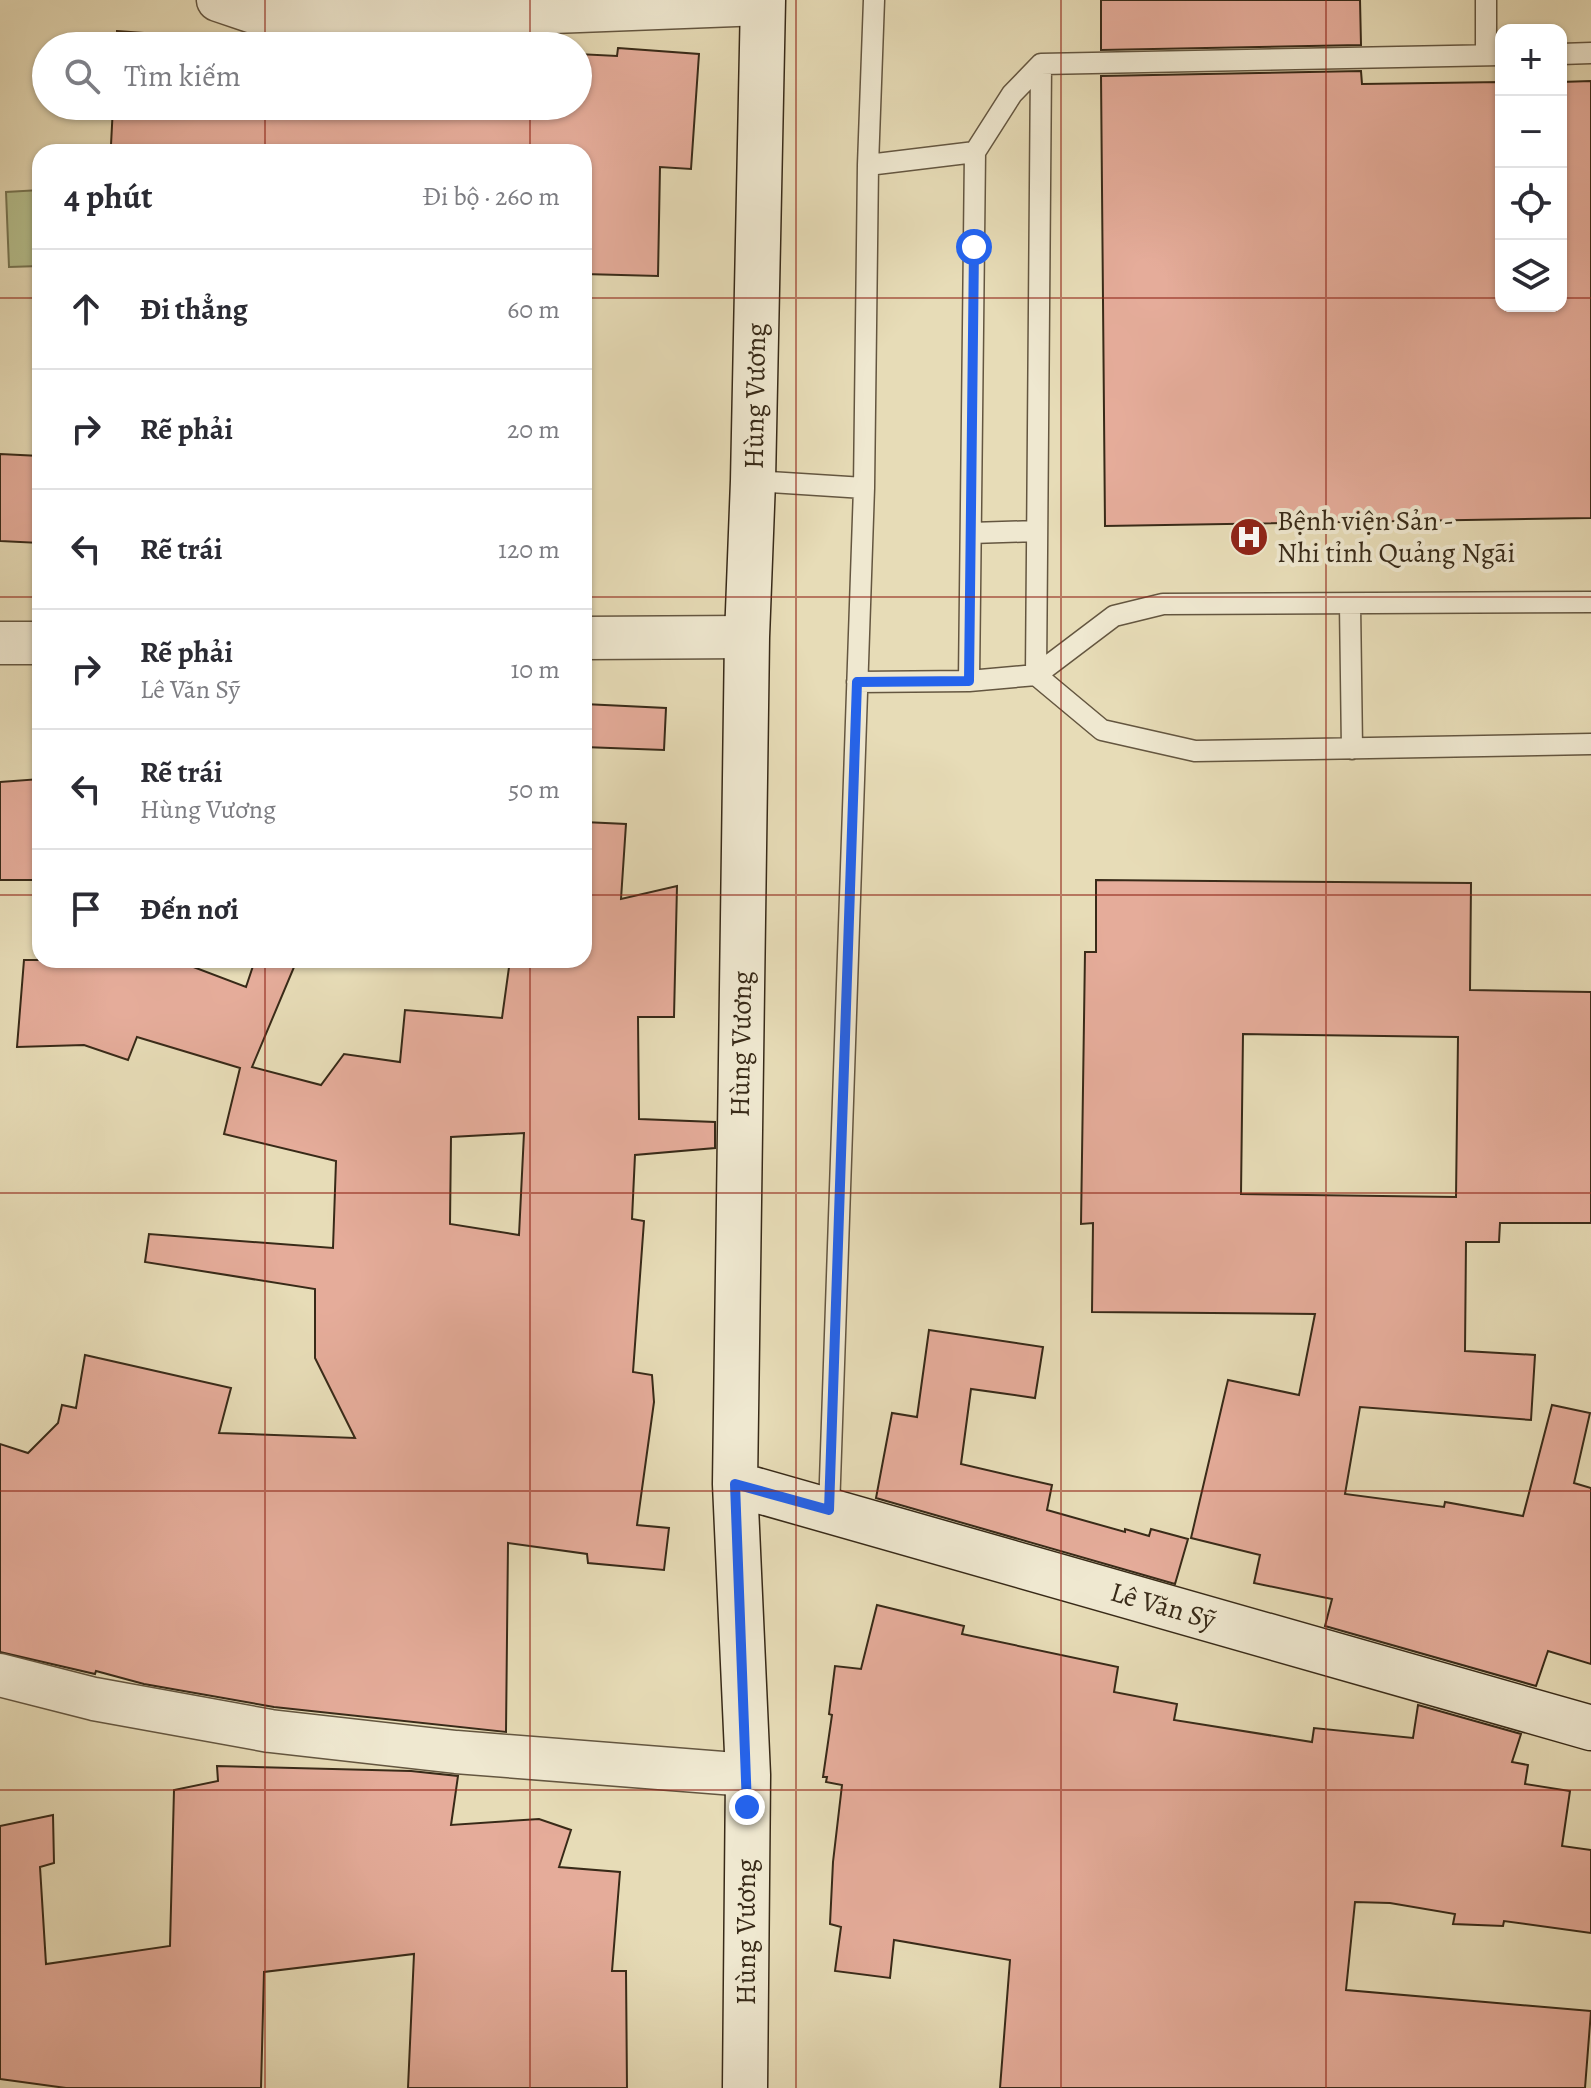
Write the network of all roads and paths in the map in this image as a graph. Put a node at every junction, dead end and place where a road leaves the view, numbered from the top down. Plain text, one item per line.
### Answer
1 (218, 0) edge
2 (874, 0) edge
3 (1486, 0) edge
4 (762, 2) edge
5 (1591, 53) edge
6 (1567, 54) edge
7 (1494, 55) edge
8 (1041, 64) junction
9 (975, 152) junction
10 (868, 165) junction
11 (753, 481) junction
12 (864, 488) junction
13 (1037, 531) junction
14 (971, 533) junction
15 (1591, 602) edge
16 (1350, 604) junction
17 (747, 637) junction
18 (592, 638) edge
19 (0, 643) edge
20 (32, 643) edge
21 (1036, 675) junction
22 (969, 681) junction
23 (857, 682) junction
24 (1591, 744) edge
25 (1352, 749) junction
26 (735, 1484) junction
27 (829, 1510) junction
28 (0, 1675) edge
29 (1591, 1728) edge
30 (748, 1775) junction
31 (745, 2088) edge

1 - 4 street
2 - 10 lane
3 - 7 lane
4 - 11 main road, Hùng Vương
5 - 6 lane
7 - 8 lane
8 - 9 lane
8 - 13 lane
9 - 10 lane
9 - 14 lane
10 - 12 lane
11 - 12 lane
11 - 17 main road, Hùng Vương
12 - 23 lane
13 - 14 lane
13 - 21 lane
14 - 22 lane
15 - 16 lane
16 - 21 lane
16 - 25 lane
17 - 18 street
17 - 26 main road, Hùng Vương
19 - 20 street
21 - 22 lane
21 - 25 lane
22 - 23 lane
23 - 27 lane
24 - 25 lane
26 - 27 main road, Lê Văn Sỹ
26 - 30 main road, Hùng Vương
27 - 29 main road, Lê Văn Sỹ
28 - 30 street
30 - 31 main road, Hùng Vương

